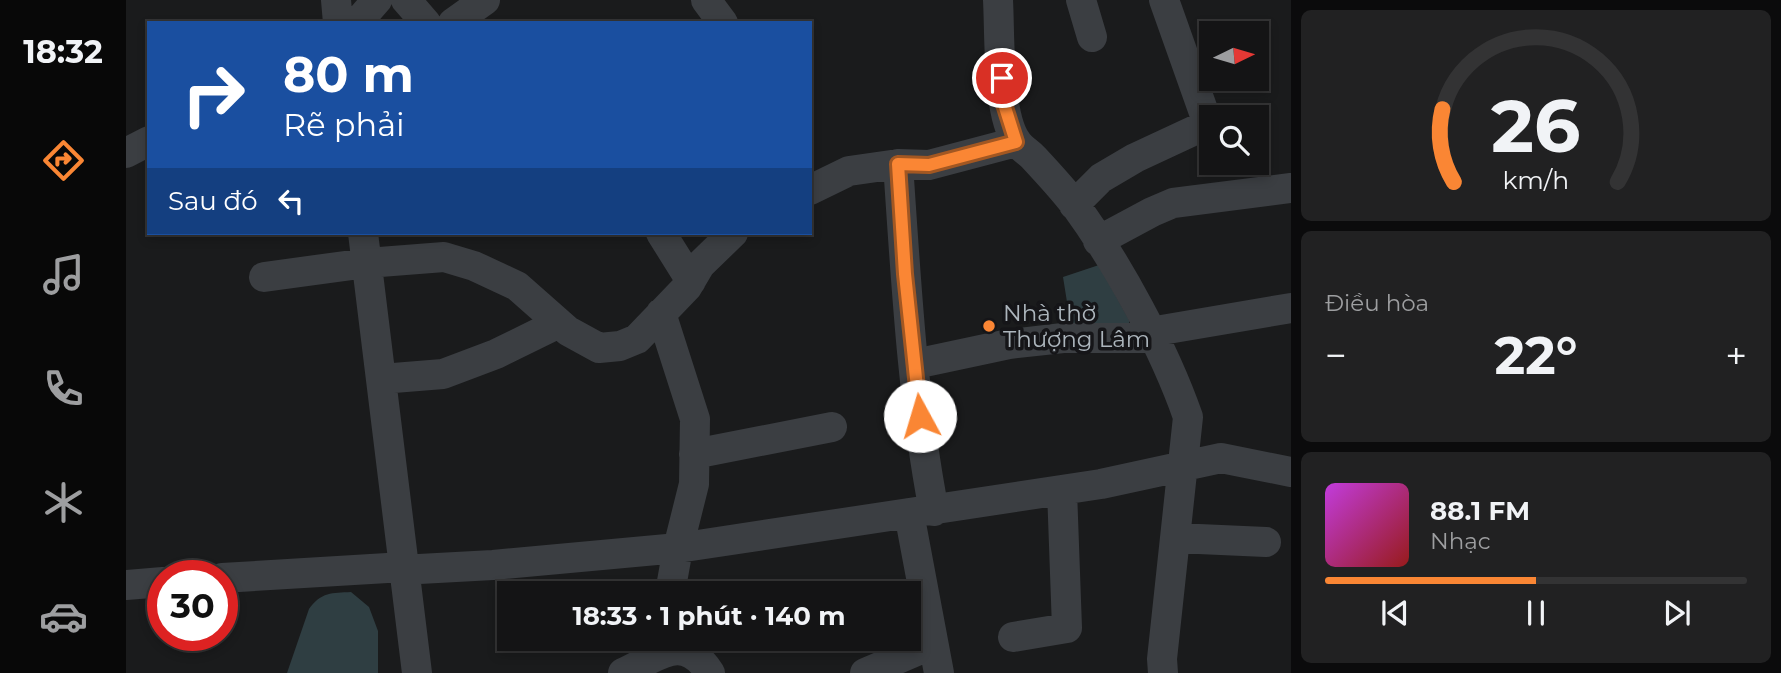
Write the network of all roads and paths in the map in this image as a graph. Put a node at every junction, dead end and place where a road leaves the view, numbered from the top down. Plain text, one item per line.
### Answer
1 (336, 0) edge
2 (377, 0) edge
3 (406, 0) edge
4 (485, 0) edge
5 (705, 0) edge
6 (998, 0) edge
7 (1081, 0) edge
8 (1164, 0) edge
9 (338, 21) edge
10 (359, 21) edge
11 (424, 21) edge
12 (456, 21) edge
13 (721, 21) edge
14 (1092, 37) dead end
15 (147, 142) edge
16 (1016, 142) junction
17 (126, 153) edge
18 (898, 164) junction
19 (1291, 188) edge
20 (812, 189) edge
21 (1074, 205) junction
22 (363, 235) edge
23 (662, 235) edge
24 (731, 235) edge
25 (1098, 241) junction
26 (367, 264) junction
27 (264, 277) dead end
28 (691, 282) junction
29 (1291, 308) edge
30 (661, 313) junction
31 (559, 323) junction
32 (1153, 335) junction
33 (915, 364) junction
34 (382, 379) junction
35 (832, 427) dead end
36 (694, 454) junction
37 (1184, 466) junction
38 (1291, 472) edge
39 (1062, 490) junction
40 (922, 512) junction
41 (1176, 538) junction
42 (1266, 542) dead end
43 (678, 548) junction
44 (404, 567) junction
45 (238, 577) edge
46 (672, 581) edge
47 (147, 583) edge
48 (126, 584) edge
49 (1013, 637) dead end
50 (933, 643) junction
51 (662, 651) edge
52 (690, 651) edge
53 (417, 673) edge
54 (623, 673) edge
55 (710, 673) edge
56 (865, 673) edge
57 (939, 673) edge
58 (1163, 673) edge

1 - 9 street
2 - 10 street
3 - 11 street
4 - 12 street
5 - 13 street
6 - 16 street
7 - 14 street
8 - 21 street
15 - 17 street
16 - 18 street
16 - 21 street
18 - 20 street
18 - 33 street
19 - 25 street
21 - 25 street
22 - 26 street
23 - 28 street
24 - 28 street
25 - 32 street
26 - 27 street
26 - 31 street
26 - 34 street
28 - 30 street
29 - 32 street
30 - 31 street
30 - 36 street
31 - 34 street
32 - 33 street
32 - 37 street
33 - 40 street
34 - 44 street
35 - 36 street
36 - 43 street
37 - 38 street
37 - 39 street
37 - 41 street
39 - 40 street
39 - 49 street
40 - 43 street
40 - 50 street
41 - 42 street
41 - 58 street
43 - 44 street
43 - 46 street
44 - 45 street
44 - 53 street
47 - 48 street
50 - 56 street
50 - 57 street
51 - 54 street
52 - 55 street

